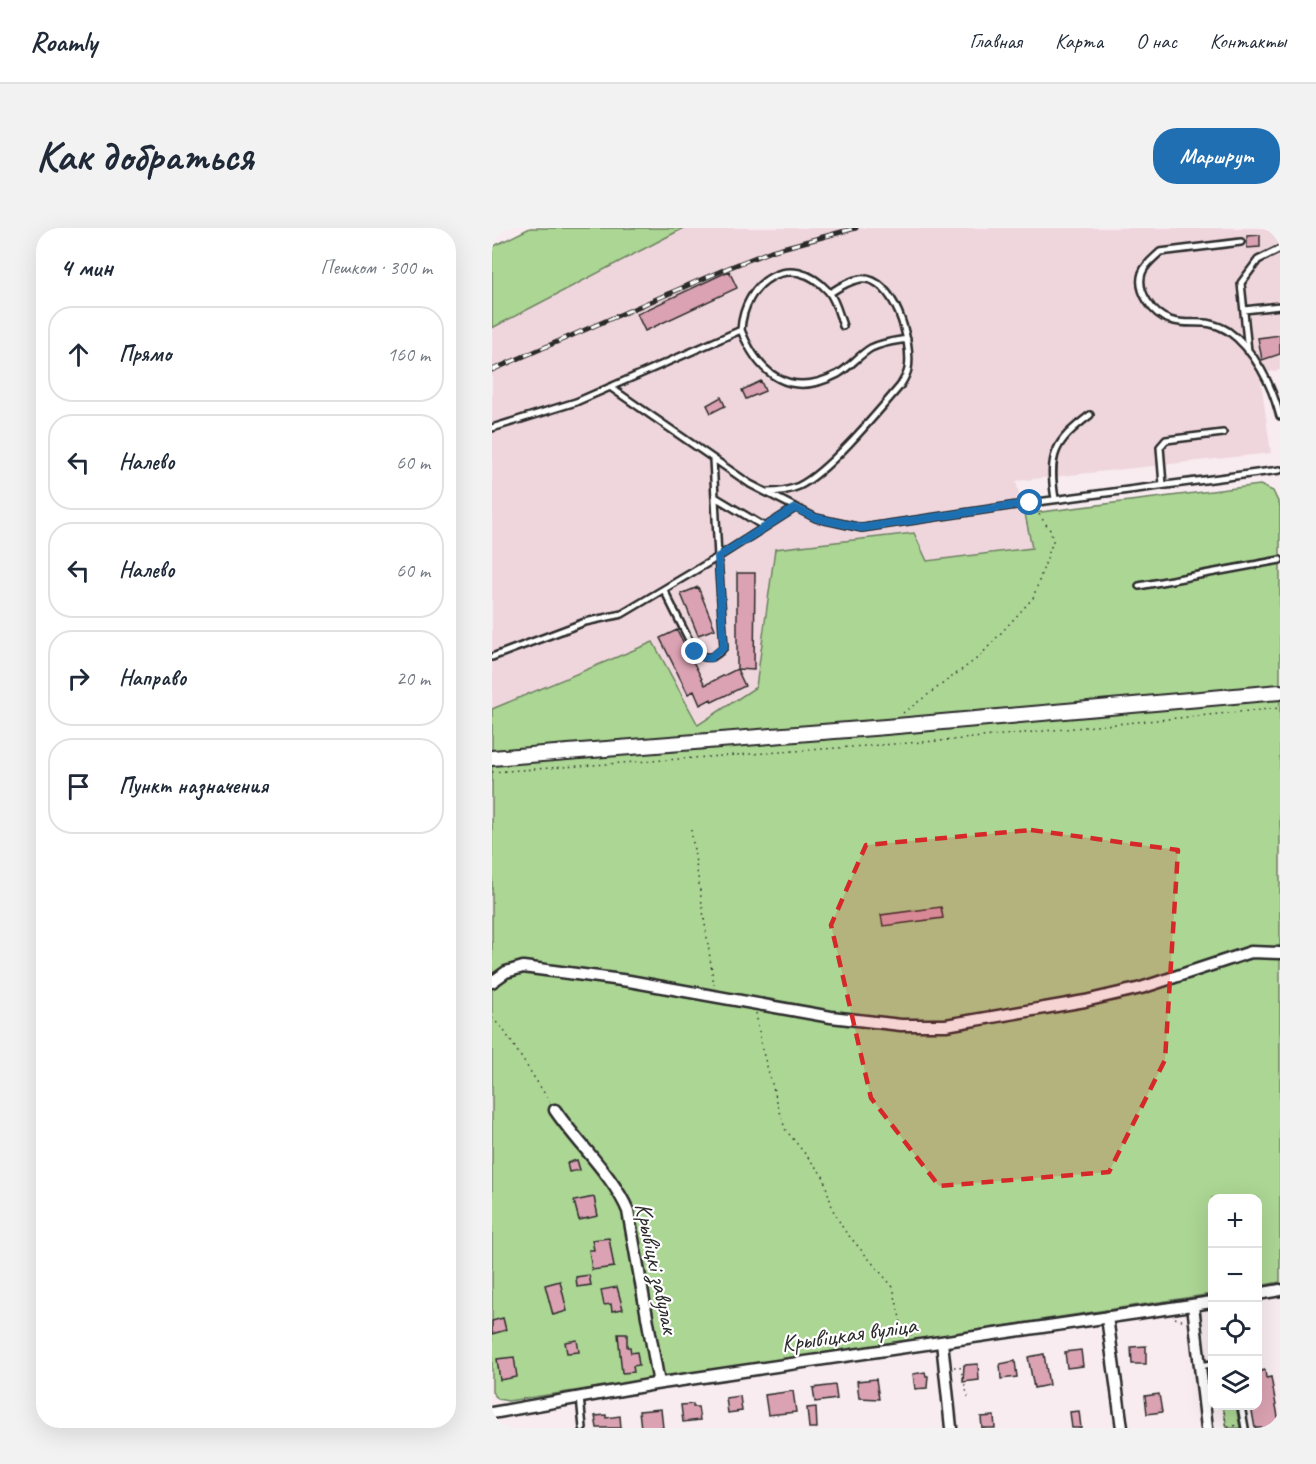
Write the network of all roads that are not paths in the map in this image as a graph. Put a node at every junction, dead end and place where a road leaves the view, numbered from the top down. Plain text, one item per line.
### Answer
1 (1241, 243) dead end
2 (1280, 249) edge
3 (830, 292) junction
4 (1280, 306) edge
5 (1244, 310) junction
6 (843, 326) dead end
7 (741, 330) junction
8 (907, 339) junction
9 (1248, 352) junction
10 (610, 387) junction
11 (1090, 415) dead end
12 (1280, 416) edge
13 (492, 428) edge
14 (1222, 433) dead end
15 (713, 459) junction
16 (1280, 470) edge
17 (1163, 485) junction
18 (766, 492) junction
19 (715, 497) junction
20 (1054, 500) junction
21 (795, 508) junction
22 (765, 527) junction
23 (718, 557) junction
24 (1280, 560) edge
25 (1139, 586) dead end
26 (664, 590) junction
27 (492, 657) edge
28 (1280, 692) edge
29 (492, 758) edge
30 (1280, 953) edge
31 (492, 982) edge
32 (555, 1110) road end
33 (1280, 1290) edge
34 (1262, 1293) edge
35 (1208, 1303) edge
36 (1192, 1305) junction
37 (1107, 1317) junction
38 (942, 1342) junction
39 (1208, 1365) edge
40 (1199, 1366) junction
41 (655, 1384) junction
42 (580, 1397) junction
43 (1241, 1410) edge
44 (492, 1413) edge
45 (1242, 1426) edge
46 (584, 1428) edge
47 (951, 1428) edge
48 (1122, 1428) edge
49 (1207, 1428) edge

1 - 9 lane
2 - 5 lane
3 - 6 lane
3 - 7 lane
3 - 8 lane
4 - 5 lane
5 - 9 lane
7 - 8 lane
7 - 10 lane
8 - 18 lane
9 - 12 lane
10 - 13 lane
10 - 15 lane
11 - 20 lane
14 - 17 lane
15 - 18 lane
15 - 19 lane
16 - 17 lane
17 - 20 lane
18 - 21 lane
19 - 22 lane
19 - 23 lane
20 - 21 lane
21 - 22 lane
22 - 23 lane
23 - 26 lane
23 - 26 lane
24 - 25 lane
26 - 27 lane
28 - 29 street
30 - 31 street
32 - 41 street, Крывіцкі завулак
33 - 34 street
35 - 36 street, Крывіцкая вуліца
36 - 37 street, Крывіцкая вуліца
36 - 40 street
37 - 38 street, Крывіцкая вуліца
37 - 48 street
38 - 41 street, Крывіцкая вуліца
38 - 47 street
39 - 40 lane
40 - 49 street
41 - 42 street, Крывіцкая вуліца
42 - 44 street, Крывіцкая вуліца
42 - 46 lane
43 - 45 lane

